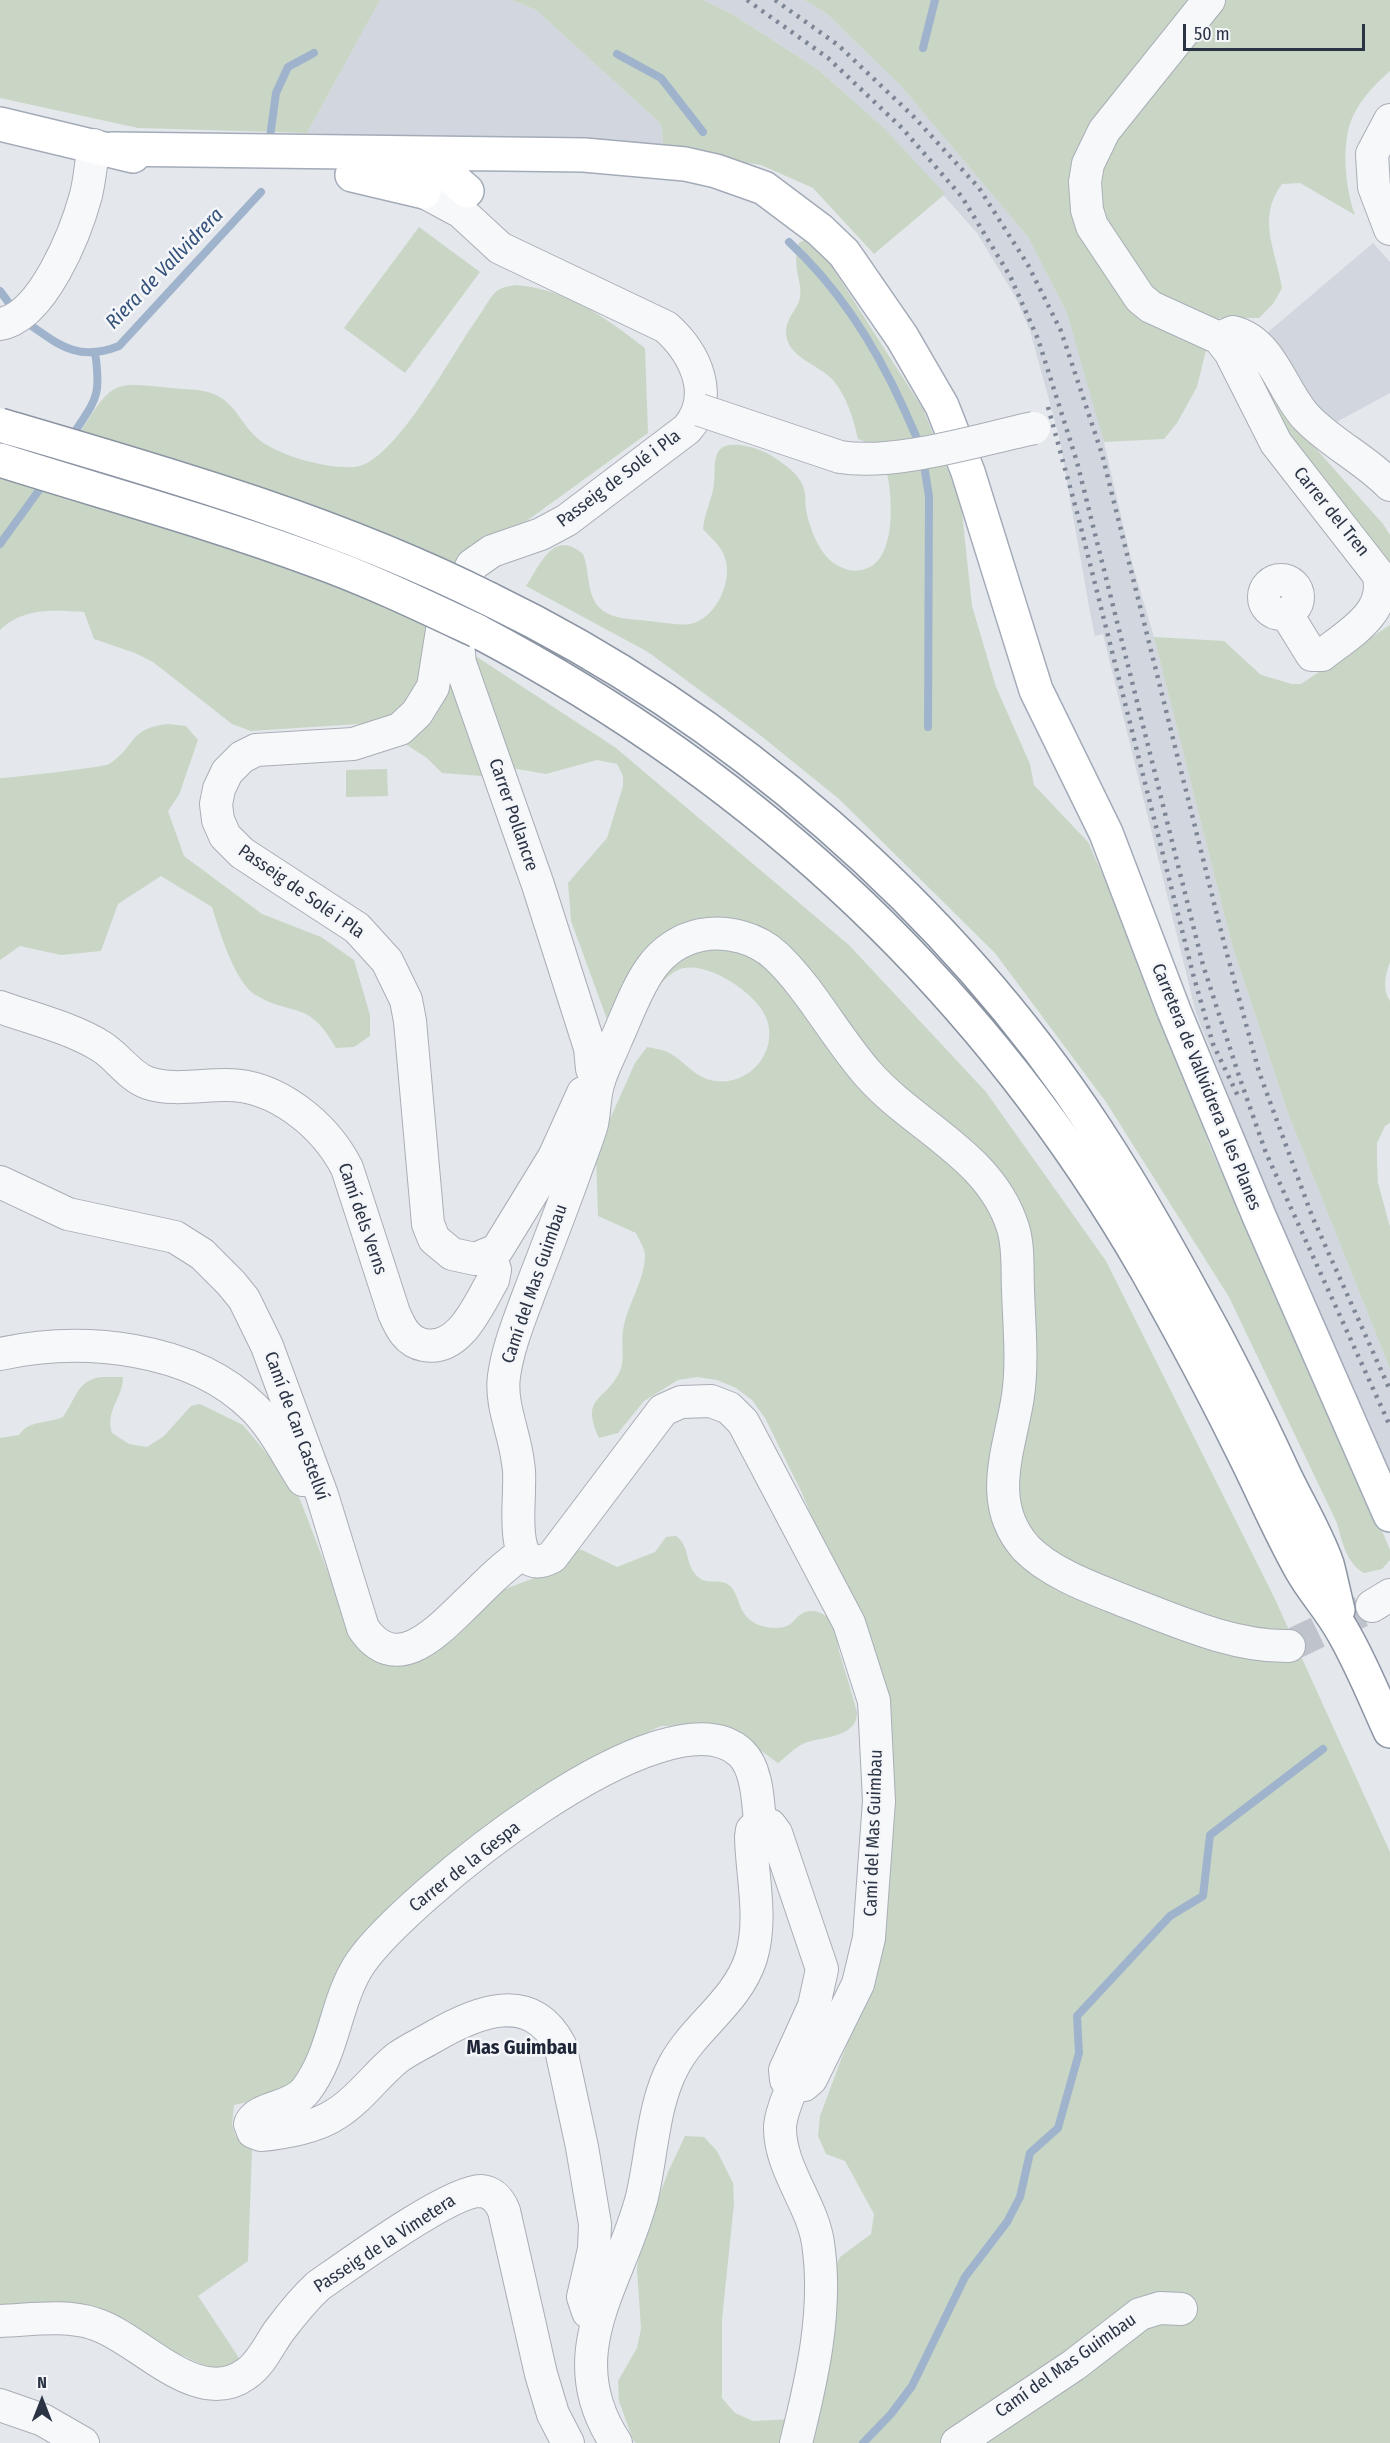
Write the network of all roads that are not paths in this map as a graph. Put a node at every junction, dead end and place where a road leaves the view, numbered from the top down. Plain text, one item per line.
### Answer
1 (1209, 0) edge
2 (1390, 120) edge
3 (0, 124) edge
4 (103, 147) junction
5 (302, 153) junction
6 (526, 153) junction
7 (454, 192) junction
8 (794, 212) junction
9 (1390, 229) edge
10 (12, 318) edge
11 (1219, 338) junction
12 (700, 410) junction
13 (0, 425) edge
14 (1034, 428) dead end
15 (0, 460) edge
16 (1390, 485) edge
17 (492, 551) junction
18 (1286, 613) dead end
19 (0, 1007) edge
20 (598, 1081) junction
21 (0, 1182) edge
22 (490, 1255) junction
23 (0, 1354) edge
24 (1229, 1391) junction
25 (322, 1495) junction
26 (1390, 1515) edge
27 (523, 1553) junction
28 (1289, 1646) tunnel mouth
29 (1390, 1731) edge
30 (760, 1822) junction
31 (792, 2087) junction
32 (1181, 2309) dead end
33 (598, 2315) junction
34 (0, 2321) edge
35 (0, 2405) edge
36 (83, 2443) edge
37 (568, 2443) edge
38 (616, 2443) edge
39 (796, 2443) edge
40 (957, 2443) edge

1 - 11 street
2 - 9 street
3 - 4 main road
4 - 5 main road
4 - 7 main road
4 - 10 street
5 - 6 main road
5 - 7 main road
6 - 7 main road
6 - 8 main road
7 - 8 main road
7 - 12 street
8 - 26 main road, Carretera de Vallvidrera a les Planes
11 - 16 street
11 - 18 street, Carrer del Tren
12 - 14 street, bridge
12 - 17 street, Passeig de Solé i Pla
13 - 24 main road, bridge
15 - 24 main road, bridge
17 - 20 street, Carrer Pollancre
17 - 22 street, Passeig de Solé i Pla
19 - 22 street, Camí dels Verns
20 - 22 street
20 - 27 street, Camí del Mas Guimbau
20 - 28 street, Camí del Mas Guimbau
21 - 25 street, Camí de Can Castellví
23 - 25 street
24 - 29 main road
25 - 27 street, Camí de Can Castellví
27 - 31 street, Camí del Mas Guimbau
30 - 31 street
30 - 33 street
30 - 33 street, Carrer de la Gespa
31 - 39 street
32 - 40 street, Camí del Mas Guimbau
33 - 38 street
34 - 37 street, Passeig de la Vimetera
35 - 36 street

